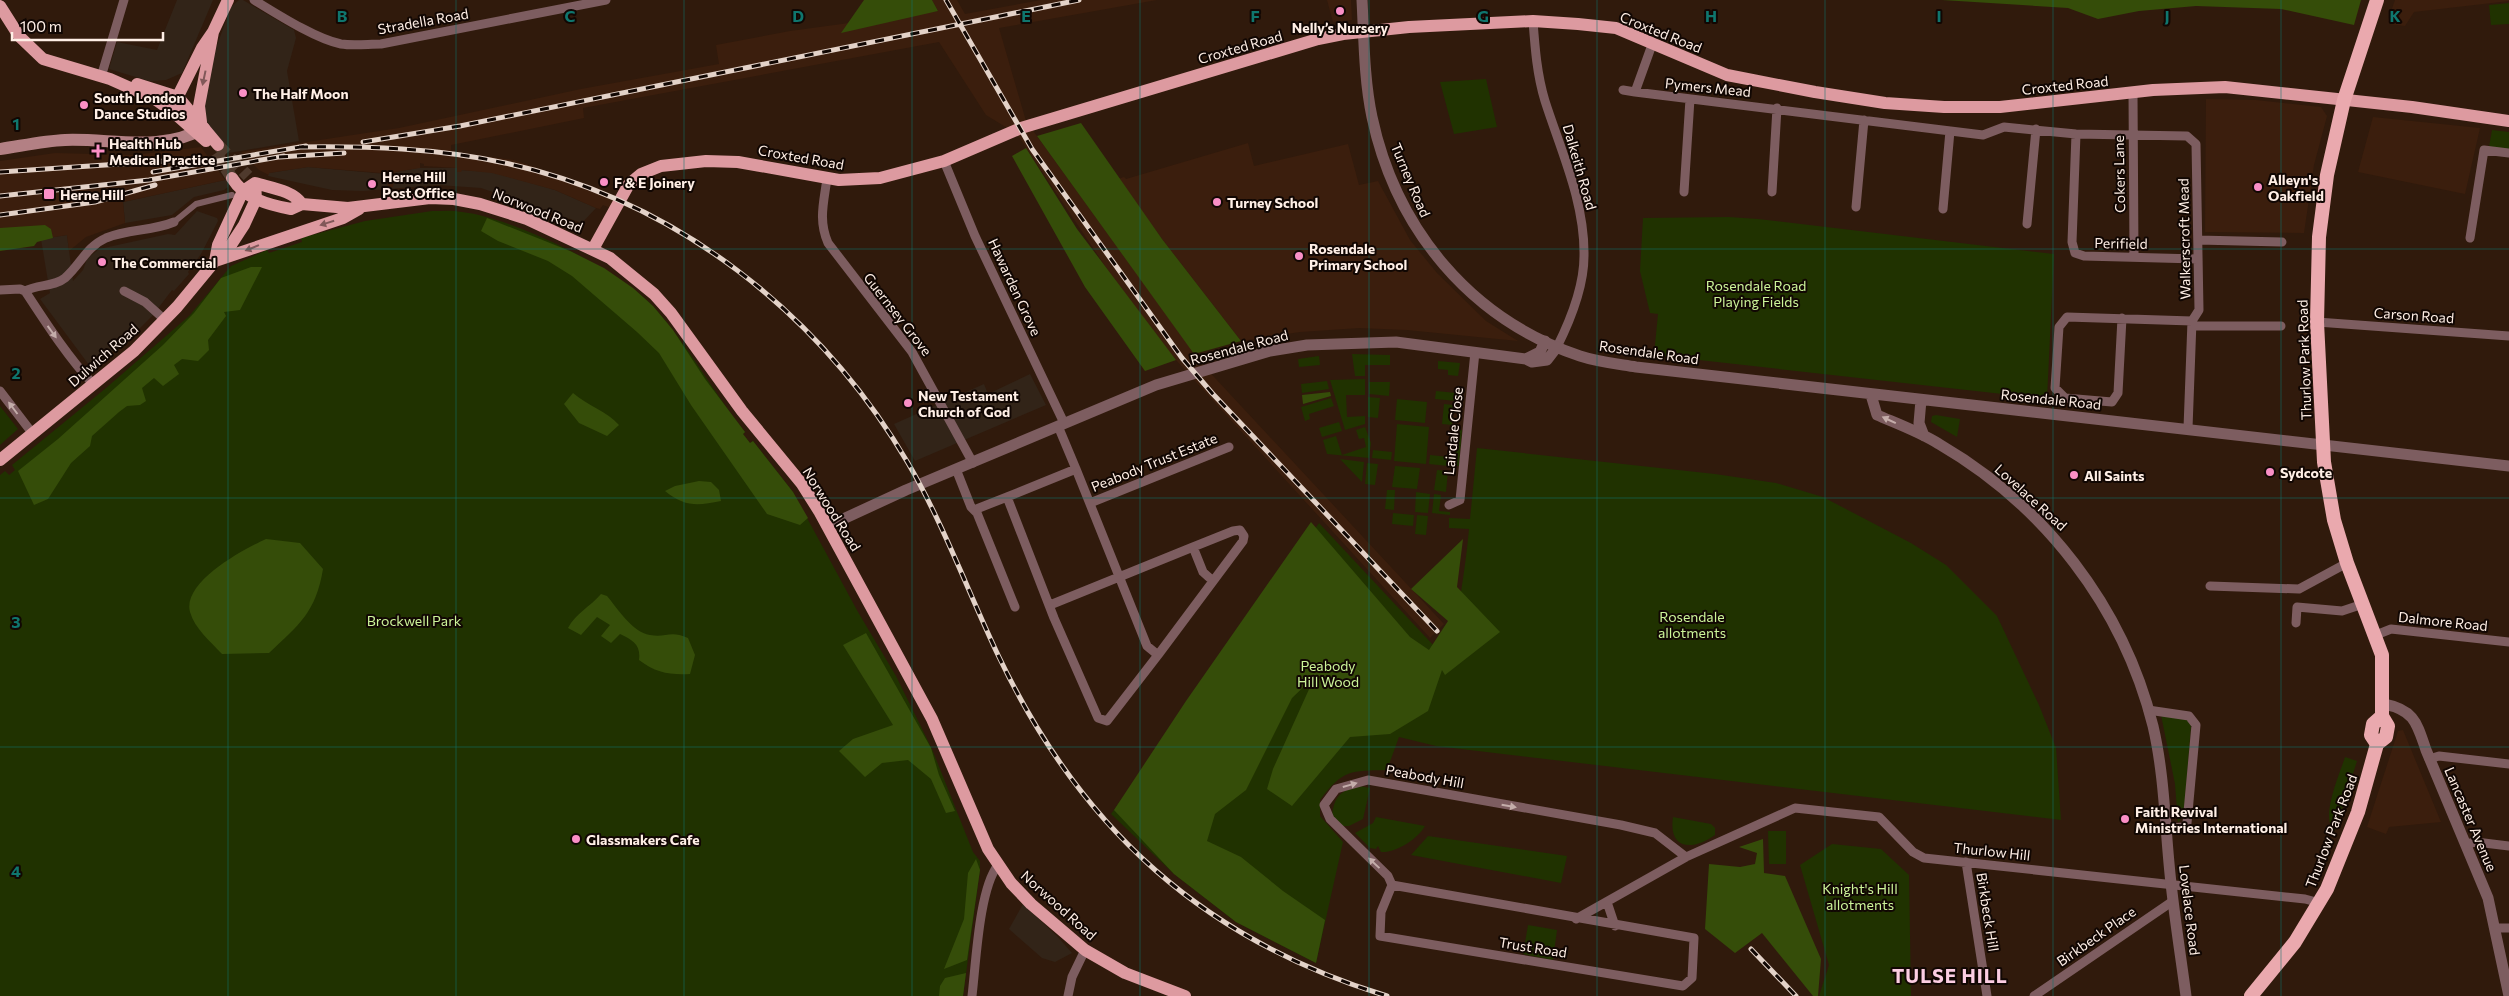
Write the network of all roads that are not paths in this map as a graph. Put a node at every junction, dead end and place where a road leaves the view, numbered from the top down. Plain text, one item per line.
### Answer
1 (124, 0) edge
2 (228, 0) edge
3 (254, 0) edge
4 (606, 0) edge
5 (1362, 0) edge
6 (2377, 0) edge
7 (0, 6) edge
8 (1533, 21) junction
9 (1364, 31) junction
10 (213, 32) junction
11 (1653, 42) junction
12 (106, 78) junction
13 (1623, 90) dead end
14 (1635, 92) junction
15 (181, 93) junction
16 (2133, 93) junction
17 (1690, 99) junction
18 (2344, 100) junction
19 (1778, 108) junction
20 (1864, 120) junction
21 (2509, 121) edge
22 (2036, 129) junction
23 (1950, 131) junction
24 (2076, 134) junction
25 (205, 135) junction
26 (2132, 136) junction
27 (2191, 140) joint
28 (0, 149) edge
29 (2509, 154) edge
30 (944, 161) junction
31 (232, 178) tunnel mouth
32 (827, 178) junction
33 (251, 179) junction
34 (1684, 192) dead end
35 (1772, 192) dead end
36 (237, 193) junction
37 (256, 199) junction
38 (302, 204) junction
39 (363, 206) junction
40 (1856, 207) dead end
41 (1943, 209) dead end
42 (174, 222) joint
43 (2027, 224) dead end
44 (2470, 238) dead end
45 (2198, 240) junction
46 (2282, 242) dead end
47 (593, 249) junction
48 (2134, 256) junction
49 (2197, 259) junction
50 (215, 261) junction
51 (0, 290) edge
52 (25, 291) junction
53 (124, 291) dead end
54 (2122, 318) junction
55 (165, 320) junction
56 (2317, 322) junction
57 (2192, 323) junction
58 (2281, 326) dead end
59 (2509, 336) edge
60 (1545, 341) junction
61 (1557, 347) junction
62 (1474, 352) junction
63 (1526, 359) junction
64 (93, 384) junction
65 (0, 391) edge
66 (1871, 395) junction
67 (1921, 400) junction
68 (1061, 424) junction
69 (2188, 428) junction
70 (33, 434) junction
71 (1924, 436) junction
72 (2324, 445) junction
73 (1229, 447) dead end
74 (0, 460) edge
75 (973, 463) junction
76 (2509, 466) edge
77 (956, 469) junction
78 (1076, 469) junction
79 (1007, 497) junction
80 (1090, 503) junction
81 (1448, 504) dead end
82 (974, 510) junction
83 (828, 526) junction
84 (1193, 547) junction
85 (2347, 563) junction
86 (1120, 576) junction
87 (1213, 581) junction
88 (2210, 586) dead end
89 (2363, 604) junction
90 (1050, 605) junction
91 (1014, 607) dead end
92 (2296, 623) dead end
93 (2376, 635) junction
94 (2509, 642) edge
95 (1158, 655) junction
96 (2148, 710) junction
97 (2383, 711) junction
98 (2429, 759) junction
99 (2509, 764) edge
100 (2166, 828) junction
101 (2466, 844) junction
102 (2509, 846) edge
103 (1686, 857) junction
104 (1966, 862) junction
105 (998, 865) junction
106 (1392, 885) junction
107 (2171, 885) junction
108 (2173, 900) junction
109 (1607, 902) junction
110 (2320, 903) junction
111 (1576, 919) junction
112 (1615, 926) junction
113 (2496, 928) junction
114 (2509, 928) edge
115 (1085, 950) junction
116 (2508, 981) edge
117 (972, 996) edge
118 (1068, 996) edge
119 (1186, 996) edge
120 (1987, 996) edge
121 (2034, 996) edge
122 (2186, 996) edge
123 (2251, 996) edge
124 (2509, 996) edge

1 - 12 street
2 - 10 main road
3 - 4 street, Stradella Road
5 - 9 street, Turney Road
6 - 18 highway, Thurlow Park Road
7 - 12 main road
8 - 9 main road, Croxted Road
8 - 11 main road, Croxted Road
8 - 61 street, Dalkeith Road
9 - 30 main road, Croxted Road
9 - 60 street, Turney Road
10 - 15 main road
10 -> 25 main road
11 - 14 street
11 - 16 main road, Croxted Road
12 - 15 main road
12 - 25 main road
13 - 14 street, Pymers Mead
14 - 17 street, Pymers Mead
15 - 25 main road
16 - 18 main road, Croxted Road
16 - 26 street, Cokers Lane
17 - 19 street, Pymers Mead
17 - 34 street
18 - 21 main road, Croxted Road
18 - 56 highway, Thurlow Park Road
19 - 20 street, Pymers Mead
19 - 35 street
20 - 23 street, Pymers Mead
20 - 40 street
22 - 23 street, Pymers Mead
22 - 24 street, Pymers Mead
22 - 43 street
23 - 41 street
24 - 26 street, Pymers Mead
24 - 48 street, Perifield
25 - 28 main road
26 - 27 street, Pymers Mead
26 - 48 street, Cokers Lane
27 - 45 street, Walkerscroft Mead
29 - 44 street
30 - 32 main road, Croxted Road
30 - 68 street, Hawarden Grove
31 - 36 main road
32 - 47 main road, Croxted Road
32 - 75 street, Guernsey Grove
33 - 36 main road
33 - 37 main road, Dulwich Road
33 - 38 main road, Norwood Road
36 - 37 main road, Norwood Road
36 - 42 street
36 - 50 main road, Dulwich Road
37 - 38 main road, Norwood Road
37 - 50 main road, Dulwich Road
38 - 39 main road, Norwood Road
39 - 47 main road, Norwood Road
39 -> 50 main road
42 - 52 street
45 - 46 street
45 - 49 street, Walkerscroft Mead
47 - 83 main road, Norwood Road
48 - 49 street, Perifield
49 - 57 street, Walkerscroft Mead
50 - 55 main road, Dulwich Road
51 - 52 street
52 -> 64 street
53 - 55 street
54 - 54 street
54 - 57 street
55 - 64 main road, Dulwich Road
56 - 59 street, Carson Road
56 - 72 highway, Thurlow Park Road
57 - 58 street
57 - 69 street, Walkerscroft Mead
60 - 61 street, Rosendale Road
60 - 63 street
61 - 63 street, Rosendale Road
61 - 66 street, Rosendale Road
62 - 63 street, Rosendale Road
62 - 68 street, Rosendale Road
62 - 81 street, Lairdale Close
64 - 70 main road, Dulwich Road
70 -> 65 street
66 - 67 street, Rosendale Road
71 -> 66 street, Lovelace Road
67 - 69 street, Rosendale Road
67 - 71 street
68 - 75 street, Rosendale Road
68 - 78 street, Peabody Trust Estate
69 - 72 street, Rosendale Road
70 - 74 main road, Dulwich Road
71 - 96 street, Lovelace Road
72 - 76 street, Rosendale Road
72 - 85 highway, Thurlow Park Road
73 - 80 street, Peabody Trust Estate
75 - 77 street, Rosendale Road
77 - 82 street
77 - 83 street, Rosendale Road
78 - 79 street, Peabody Trust Estate
78 - 80 street, Peabody Trust Estate
79 - 82 street, Peabody Trust Estate
79 - 90 street
80 - 86 street, Peabody Trust Estate
82 - 91 street
83 - 105 main road, Norwood Road
84 - 86 street
84 - 87 street
84 - 87 street
85 - 88 street
85 - 89 highway, Thurlow Park Road
86 - 90 street
86 - 95 street, Peabody Trust Estate
87 - 95 street
89 - 92 street
89 - 93 highway, Thurlow Park Road
90 - 95 street
93 - 94 street, Dalmore Road
93 - 97 highway, Thurlow Park Road
96 - 100 street, Lovelace Road
96 - 100 street
97 - 98 street, Lancaster Avenue
97 - 110 highway, Thurlow Park Road
98 - 99 street
98 - 101 street, Lancaster Avenue
100 - 107 street, Lovelace Road
101 - 102 street
101 - 113 street, Lancaster Avenue
103 - 104 street, Thurlow Hill
106 -> 103 street, Peabody Hill
103 - 109 street
104 - 107 street, Thurlow Hill
104 - 120 street, Birkbeck Hill
105 - 115 main road, Norwood Road
105 - 117 street
106 - 111 street
106 - 112 street, Trust Road
107 - 108 street, Lovelace Road
107 - 110 street, Thurlow Hill
108 - 121 street, Birkbeck Place
108 - 122 street, Lovelace Road
109 - 111 street
109 - 112 street
110 - 123 highway, Thurlow Park Road
111 - 112 street
113 - 114 street
113 - 116 street, Lancaster Avenue
115 - 118 street
115 - 119 main road, Norwood Road
116 - 124 street, Lancaster Avenue

